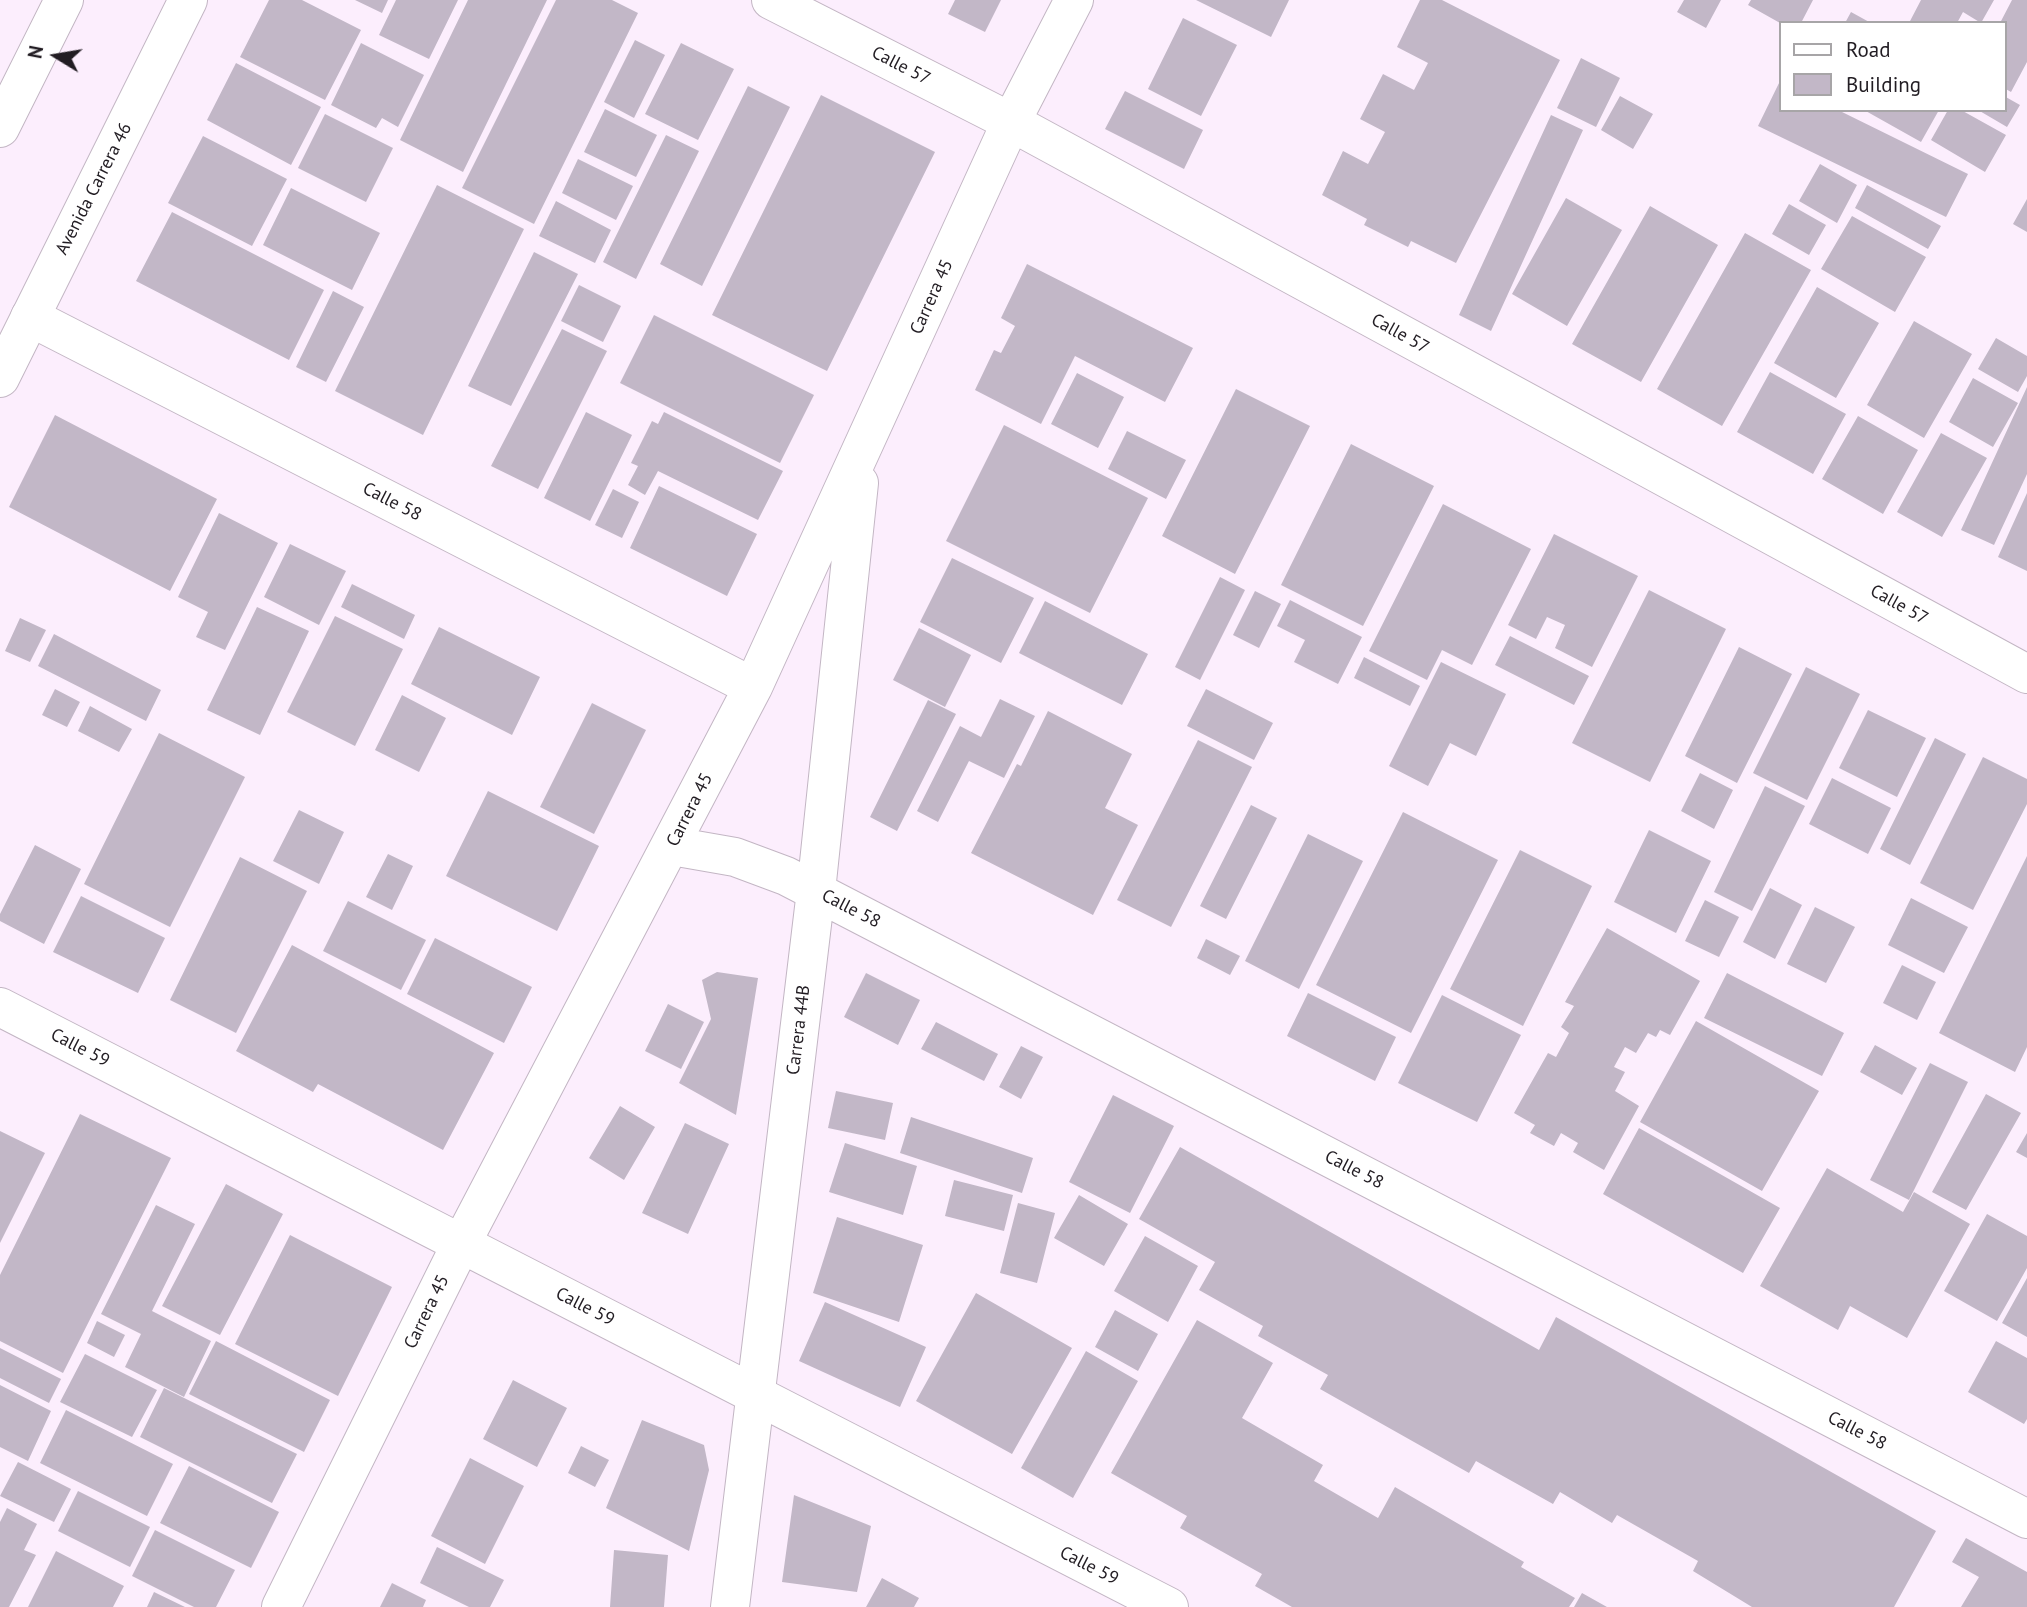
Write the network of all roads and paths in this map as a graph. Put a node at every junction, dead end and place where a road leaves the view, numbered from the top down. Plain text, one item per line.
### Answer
1 (64, 0) edge
2 (188, 0) edge
3 (771, 0) edge
4 (1074, 0) edge
5 (1011, 122) junction
6 (0, 128) edge
7 (30, 317) junction
8 (0, 378) edge
9 (862, 452) junction
10 (2027, 674) edge
11 (753, 687) junction
12 (672, 846) junction
13 (816, 891) junction
14 (0, 1007) edge
15 (461, 1244) junction
16 (757, 1395) junction
17 (2027, 1519) edge
18 (281, 1607) edge
19 (730, 1607) edge
20 (1169, 1607) edge

1 - 6 street
2 - 7 street, Avenida Carrera 46
3 - 5 street, Calle 57
4 - 5 street, Carrera 45
5 - 9 street, Carrera 45
5 - 10 street, Calle 57
7 - 8 street, Avenida Carrera 46
7 - 11 street, Calle 58
9 - 11 street, Carrera 45
9 - 13 street, Carrera 44B
11 - 12 street, Carrera 45
12 - 13 street, Calle 58
12 - 15 street, Carrera 45
13 - 16 street, Carrera 44B
13 - 17 street, Calle 58
14 - 15 street, Calle 59
15 - 16 street, Calle 59
15 - 18 street, Carrera 45
16 - 19 street, Carrera 44B
16 - 20 street, Calle 59

